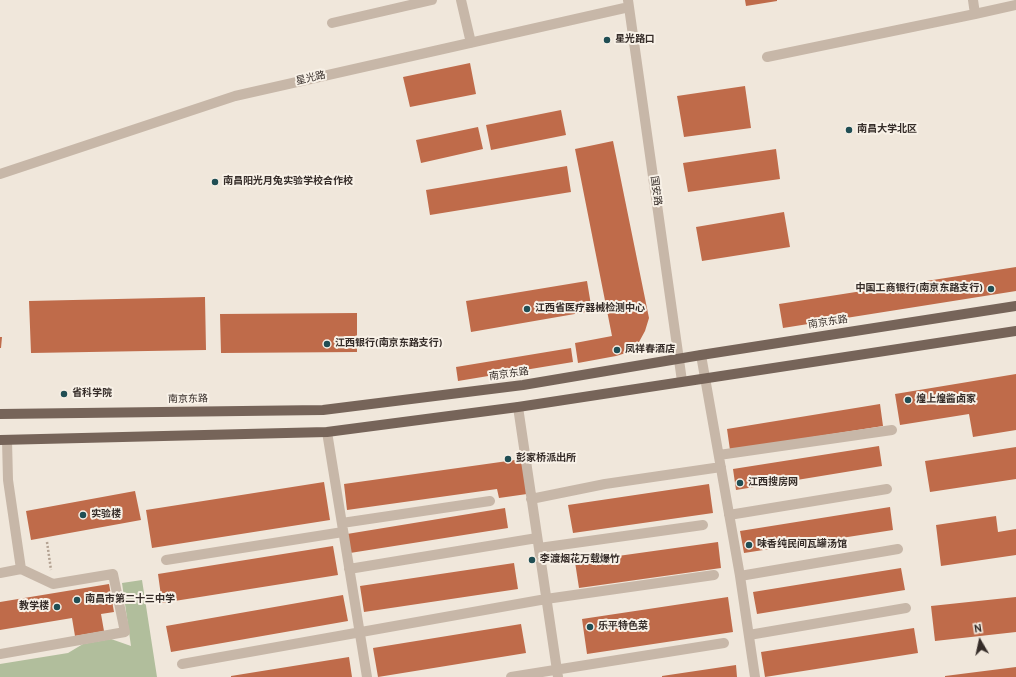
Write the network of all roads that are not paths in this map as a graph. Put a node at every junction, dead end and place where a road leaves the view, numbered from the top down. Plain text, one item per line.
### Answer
1 (432, 0) edge
2 (461, 0) edge
3 (973, 0) edge
4 (628, 4) edge
5 (1016, 5) edge
6 (975, 14) junction
7 (332, 24) dead end
8 (471, 43) junction
9 (767, 57) dead end
10 (0, 174) edge
11 (1016, 306) edge
12 (1016, 331) edge
13 (702, 355) junction
14 (678, 359) junction
15 (705, 378) junction
16 (682, 381) junction
17 (518, 407) junction
18 (0, 414) edge
19 (892, 430) dead end
20 (327, 432) junction
21 (4, 440) edge
22 (719, 455) junction
23 (721, 467) junction
24 (887, 489) dead end
25 (532, 499) junction
26 (490, 501) dead end
27 (729, 515) junction
28 (703, 524) dead end
29 (343, 528) junction
30 (538, 543) junction
31 (898, 549) dead end
32 (166, 560) dead end
33 (349, 569) junction
34 (22, 570) junction
35 (0, 573) edge
36 (714, 575) dead end
37 (740, 576) junction
38 (546, 599) junction
39 (906, 608) dead end
40 (359, 632) junction
41 (749, 635) junction
42 (724, 643) dead end
43 (0, 654) edge
44 (182, 664) dead end
45 (558, 674) edge
46 (367, 677) edge
47 (512, 677) edge
48 (756, 677) edge

1 - 7 street
2 - 8 street
3 - 6 street
4 - 8 street, 星光路
4 - 14 street, 国安路
5 - 6 street
6 - 9 street
8 - 10 street, 星光路
11 - 13 main road, 南京东路
12 - 15 main road
13 - 14 main road, 南京东路
13 - 15 street
14 - 16 street, 国安路
14 - 18 main road, 南京东路
15 - 16 main road
15 - 22 street
16 - 17 main road
17 - 20 main road
17 - 25 street
19 - 22 street
20 - 21 main road
20 - 29 street
21 - 34 street
22 - 23 street
23 - 25 street
23 - 27 street
24 - 27 street
25 - 30 street
26 - 29 street
27 - 37 street
28 - 30 street
29 - 32 street
29 - 33 street
30 - 33 street
30 - 38 street
31 - 37 street
33 - 40 street
34 - 35 street
34 - 43 street
36 - 38 street
37 - 41 street
38 - 40 street
38 - 45 street
39 - 41 street
40 - 44 street
40 - 46 street
41 - 48 street
42 - 45 street
45 - 47 street

